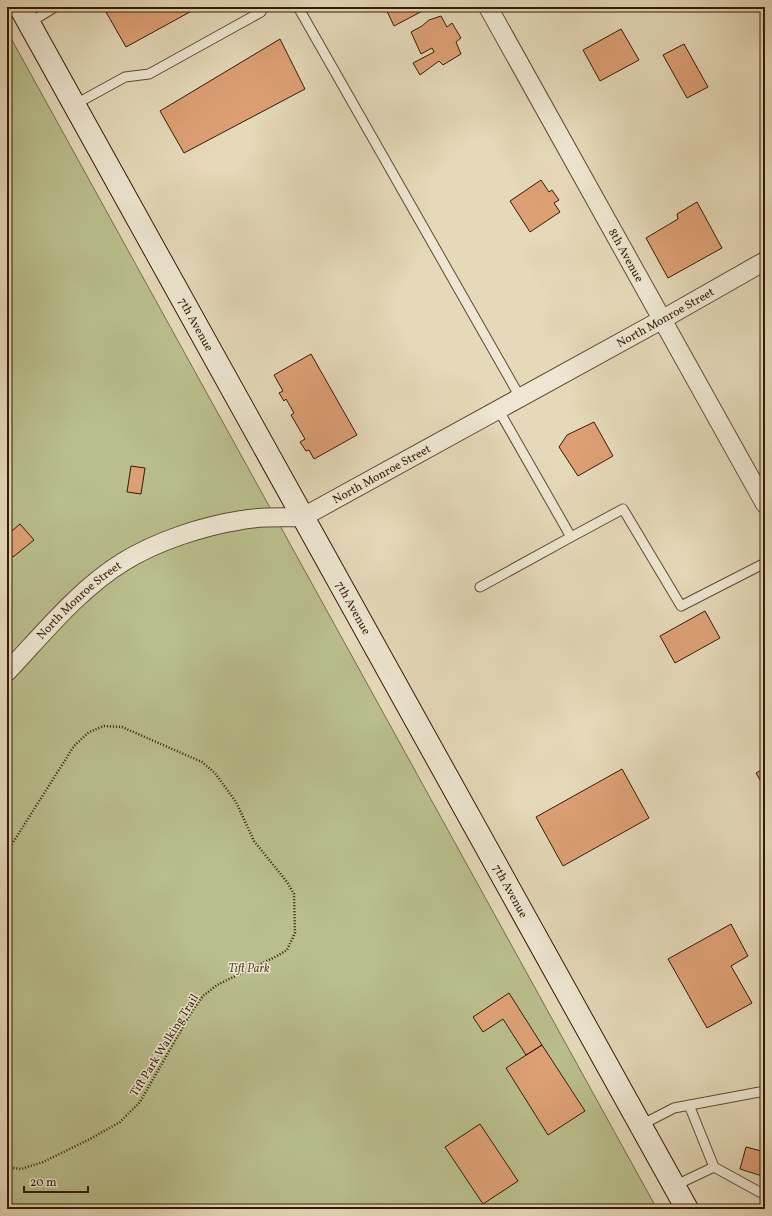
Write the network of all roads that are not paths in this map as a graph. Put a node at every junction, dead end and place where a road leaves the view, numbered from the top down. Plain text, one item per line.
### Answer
1 (55, 7) edge
2 (298, 7) edge
3 (488, 7) edge
4 (261, 12) dead end
5 (25, 15) edge
6 (74, 105) junction
7 (765, 261) edge
8 (663, 319) junction
9 (520, 397) junction
10 (498, 409) junction
11 (765, 504) edge
12 (303, 517) junction
13 (571, 537) junction
14 (765, 563) edge
15 (480, 587) dead end
16 (7, 672) edge
17 (765, 1090) edge
18 (689, 1105) junction
19 (640, 1125) junction
20 (714, 1167) junction
21 (674, 1186) junction
22 (765, 1195) edge
23 (687, 1209) edge

1 - 5 lane
2 - 9 lane
3 - 8 street, 8th Avenue
4 - 6 lane
5 - 6 street, 7th Avenue
6 - 12 street, 7th Avenue
7 - 8 street, North Monroe Street
8 - 9 street, North Monroe Street
8 - 11 street, 8th Avenue
9 - 10 street, North Monroe Street
10 - 12 street, North Monroe Street
10 - 13 lane
12 - 16 street, North Monroe Street
12 - 19 street, 7th Avenue
13 - 14 lane
13 - 15 lane
17 - 18 lane
18 - 19 lane
18 - 20 lane
19 - 21 street, 7th Avenue
20 - 21 lane
20 - 22 lane
21 - 23 street, 7th Avenue

